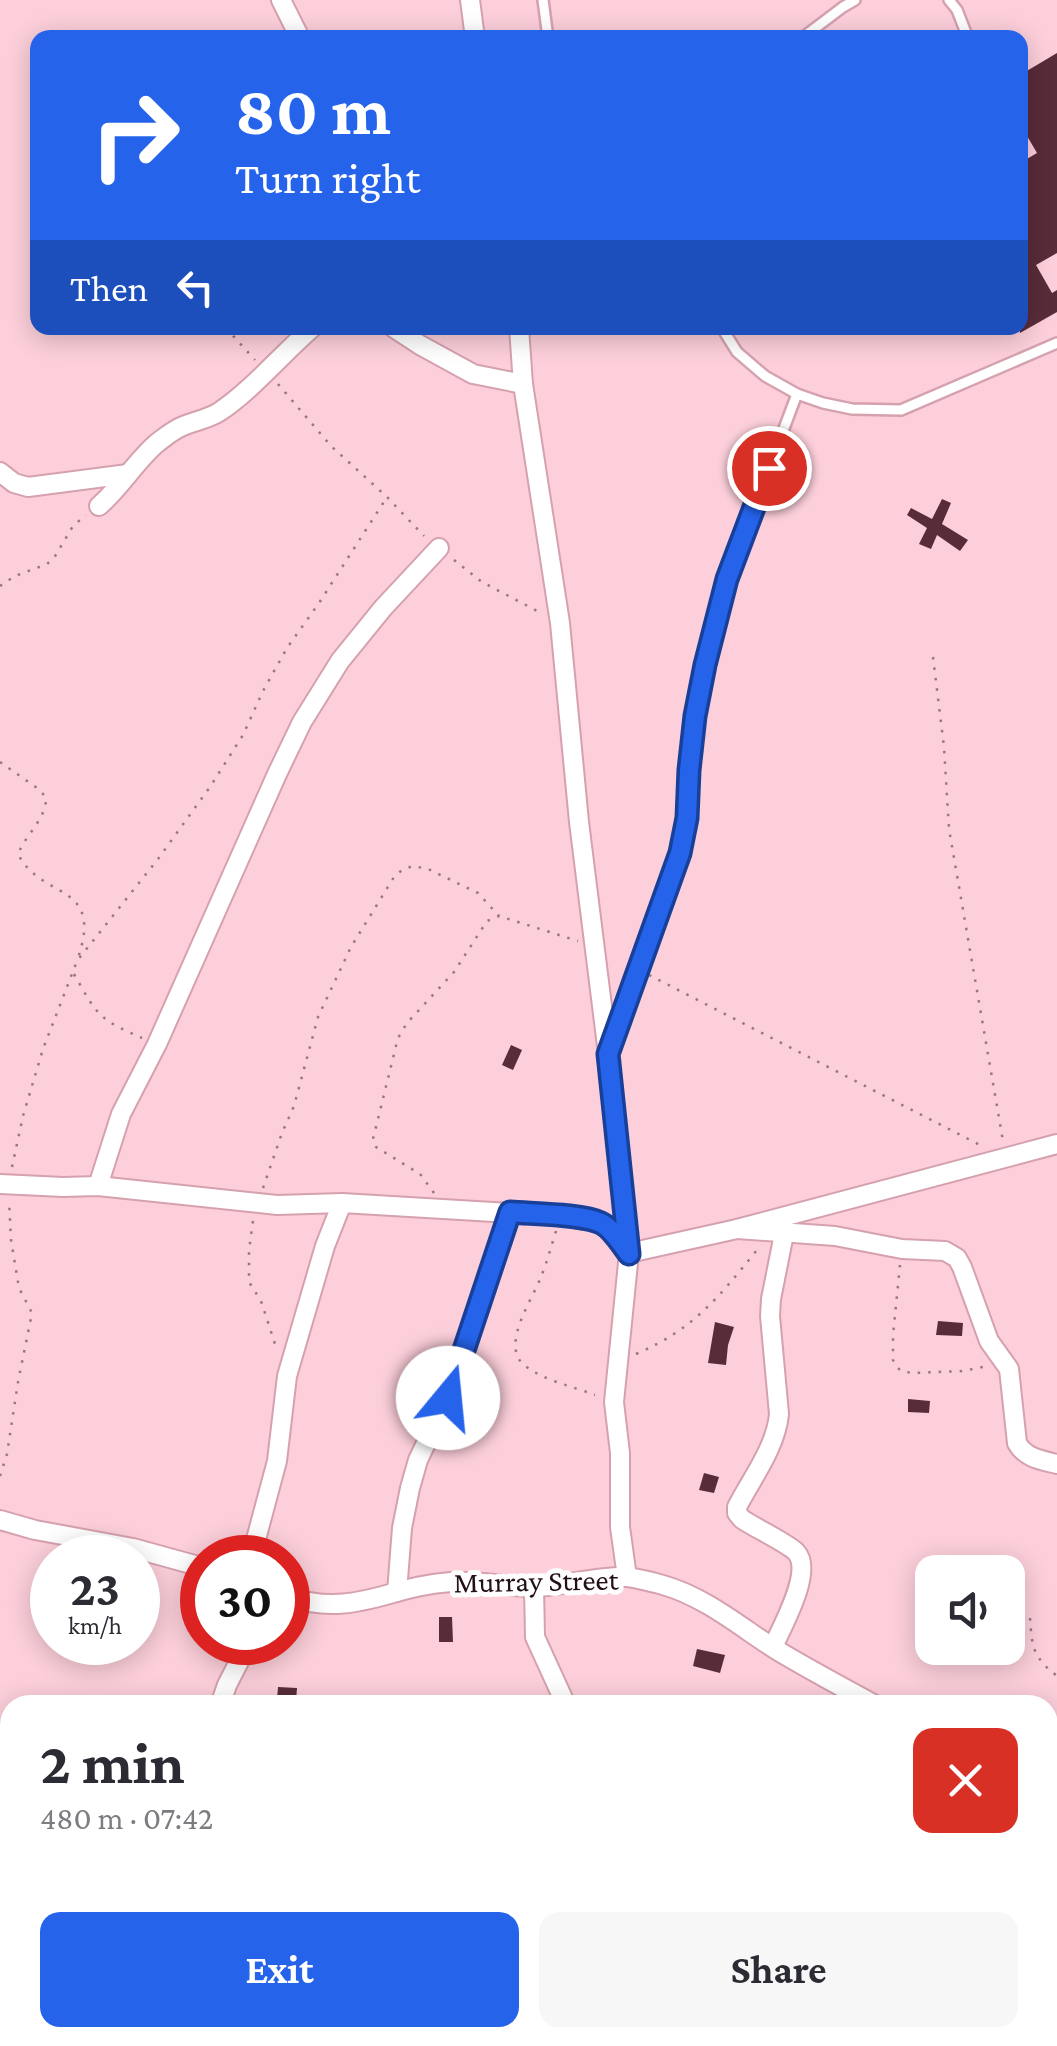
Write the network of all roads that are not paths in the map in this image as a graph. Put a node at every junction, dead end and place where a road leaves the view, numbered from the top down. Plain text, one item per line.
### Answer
1 (280, 0) edge
2 (470, 0) edge
3 (543, 0) edge
4 (856, 0) edge
5 (949, 0) edge
6 (296, 30) edge
7 (474, 30) edge
8 (547, 30) edge
9 (812, 30) edge
10 (965, 30) edge
11 (304, 335) edge
12 (405, 335) edge
13 (520, 335) edge
14 (726, 335) edge
15 (1057, 344) edge
16 (524, 384) junction
17 (796, 394) junction
18 (0, 472) edge
19 (128, 474) junction
20 (99, 506) road end
21 (438, 548) road end
22 (608, 1054) junction
23 (1057, 1144) edge
24 (4, 1184) edge
25 (98, 1186) junction
26 (342, 1204) junction
27 (510, 1212) junction
28 (737, 1229) junction
29 (777, 1233) junction
30 (629, 1254) junction
31 (1057, 1464) edge
32 (0, 1520) edge
33 (256, 1535) edge
34 (180, 1561) edge
35 (627, 1577) junction
36 (534, 1587) junction
37 (397, 1592) junction
38 (310, 1602) edge
39 (773, 1647) junction
40 (237, 1665) edge
41 (224, 1695) edge
42 (561, 1695) edge
43 (857, 1695) edge

1 - 6 street
2 - 7 street
3 - 8 lane
4 - 9 lane
5 - 10 lane
11 - 19 street
12 - 16 street
13 - 16 street
14 - 17 lane
15 - 17 lane
16 - 22 street
17 - 22 lane
18 - 19 street
19 - 20 street
21 - 25 street
22 - 30 street
23 - 28 street
24 - 25 street
25 - 26 street
26 - 27 street
26 - 33 street
27 - 30 street
27 - 37 street
28 - 29 street
28 - 30 street
29 - 31 street
29 - 39 street
30 - 35 street
32 - 34 street
35 - 36 street, Murray Street
35 - 39 street, Murray Street
36 - 37 street, Murray Street
36 - 42 street
37 - 38 street, Murray Street
39 - 43 street, Murray Street
40 - 41 street

